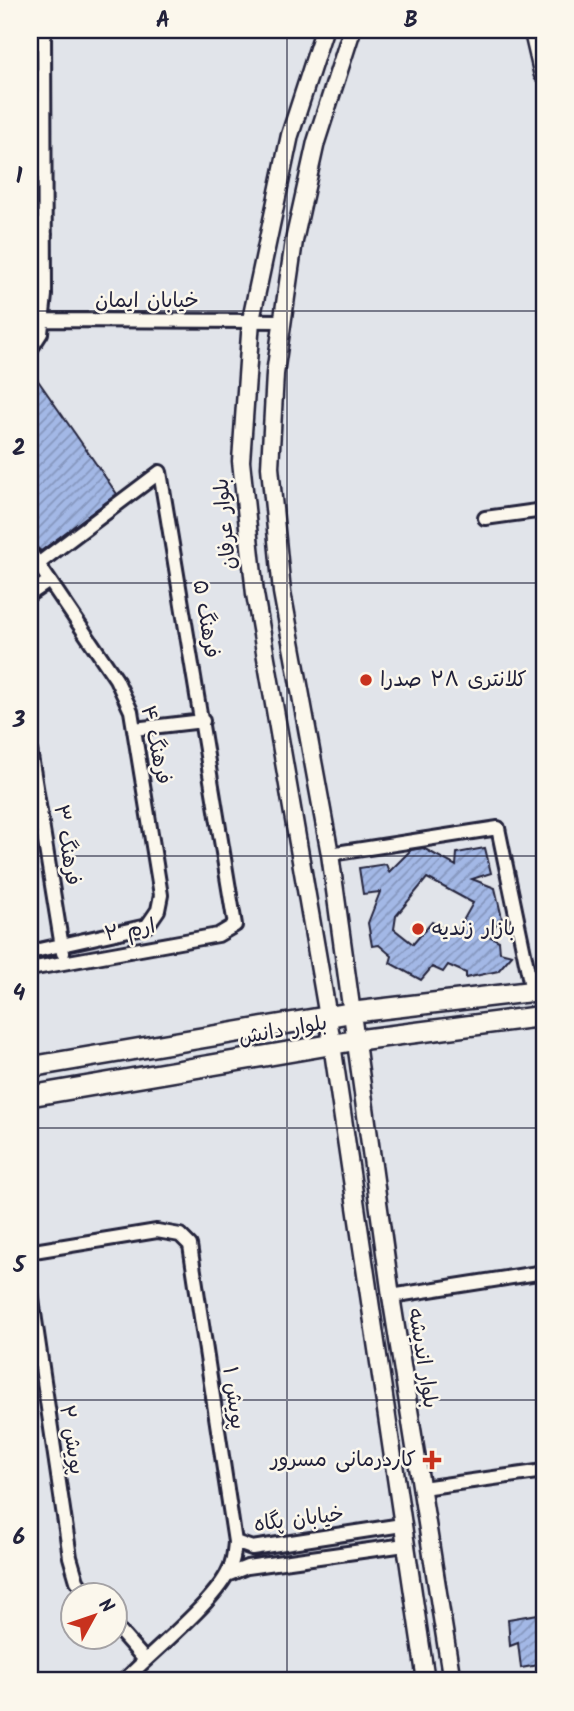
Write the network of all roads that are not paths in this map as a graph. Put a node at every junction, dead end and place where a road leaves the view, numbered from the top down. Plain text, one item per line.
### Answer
1 (44, 30) edge
2 (324, 30) edge
3 (352, 30) edge
4 (534, 30) edge
5 (30, 43) edge
6 (44, 43) junction
7 (544, 73) edge
8 (30, 234) edge
9 (45, 234) junction
10 (43, 320) junction
11 (251, 320) junction
12 (283, 321) junction
13 (30, 350) edge
14 (544, 510) edge
15 (485, 518) dead end
16 (30, 552) edge
17 (38, 564) junction
18 (49, 581) junction
19 (30, 594) edge
20 (203, 721) junction
21 (134, 729) junction
22 (30, 750) edge
23 (330, 854) junction
24 (234, 925) joint
25 (62, 946) junction
26 (30, 952) edge
27 (65, 963) junction
28 (30, 969) edge
29 (538, 990) edge
30 (355, 1012) junction
31 (544, 1016) edge
32 (328, 1017) junction
33 (358, 1040) junction
34 (332, 1046) junction
35 (30, 1067) edge
36 (30, 1096) edge
37 (30, 1256) edge
38 (544, 1272) edge
39 (30, 1286) edge
40 (391, 1296) junction
41 (544, 1471) edge
42 (422, 1488) junction
43 (402, 1525) junction
44 (235, 1542) junction
45 (405, 1545) junction
46 (227, 1575) junction
47 (78, 1582) edge
48 (130, 1643) edge
49 (145, 1660) junction
50 (124, 1681) edge
51 (426, 1681) edge
52 (452, 1681) edge

1 - 6 street
2 - 11 street, بلوار عرفان
3 - 12 street
4 - 7 main road
5 - 6 street
6 - 9 street
8 - 9 street
9 - 10 street
10 - 11 street, خیابان ایمان
10 - 13 street
11 - 12 street, خیابان ایمان
11 - 32 street, بلوار عرفان
12 - 23 street
14 - 15 street
16 - 17 street, فرهنگ ۴
17 - 18 street, فرهنگ ۴
17 - 20 street, فرهنگ ۵
18 - 19 street
18 - 21 street, فرهنگ ۴
20 - 21 street
20 - 24 street, فرهنگ ۵
21 - 25 street, فرهنگ ۴
22 - 25 street, فرهنگ ۳
23 - 29 street
23 - 30 street
24 - 27 street, ارم ۲
25 - 26 street
25 - 27 street, فرهنگ ۳
27 - 28 street, ارم ۲
29 - 30 main road, بلوار دانش
30 - 32 main road, بلوار دانش
30 - 33 street, بلوار اندیشه
31 - 33 main road, بلوار دانش
32 - 34 street, بلوار عرفان
32 - 35 main road, بلوار دانش
33 - 34 main road, بلوار دانش
33 - 40 street, بلوار اندیشه
34 - 36 main road, بلوار دانش
34 - 43 street, بلوار اندیشه
37 - 44 street, پویش ۱
38 - 40 street
39 - 47 street, پویش ۲
40 - 42 street, بلوار اندیشه
41 - 42 street
42 - 52 street, بلوار اندیشه
43 - 44 street, خیابان پگاه
43 - 45 street, بلوار اندیشه
44 - 46 street, خیابان پگاه
45 - 46 street, خیابان پگاه
45 - 51 street, بلوار اندیشه
46 - 49 street, خیابان پگاه
48 - 49 street
49 - 50 street, خیابان پگاه

